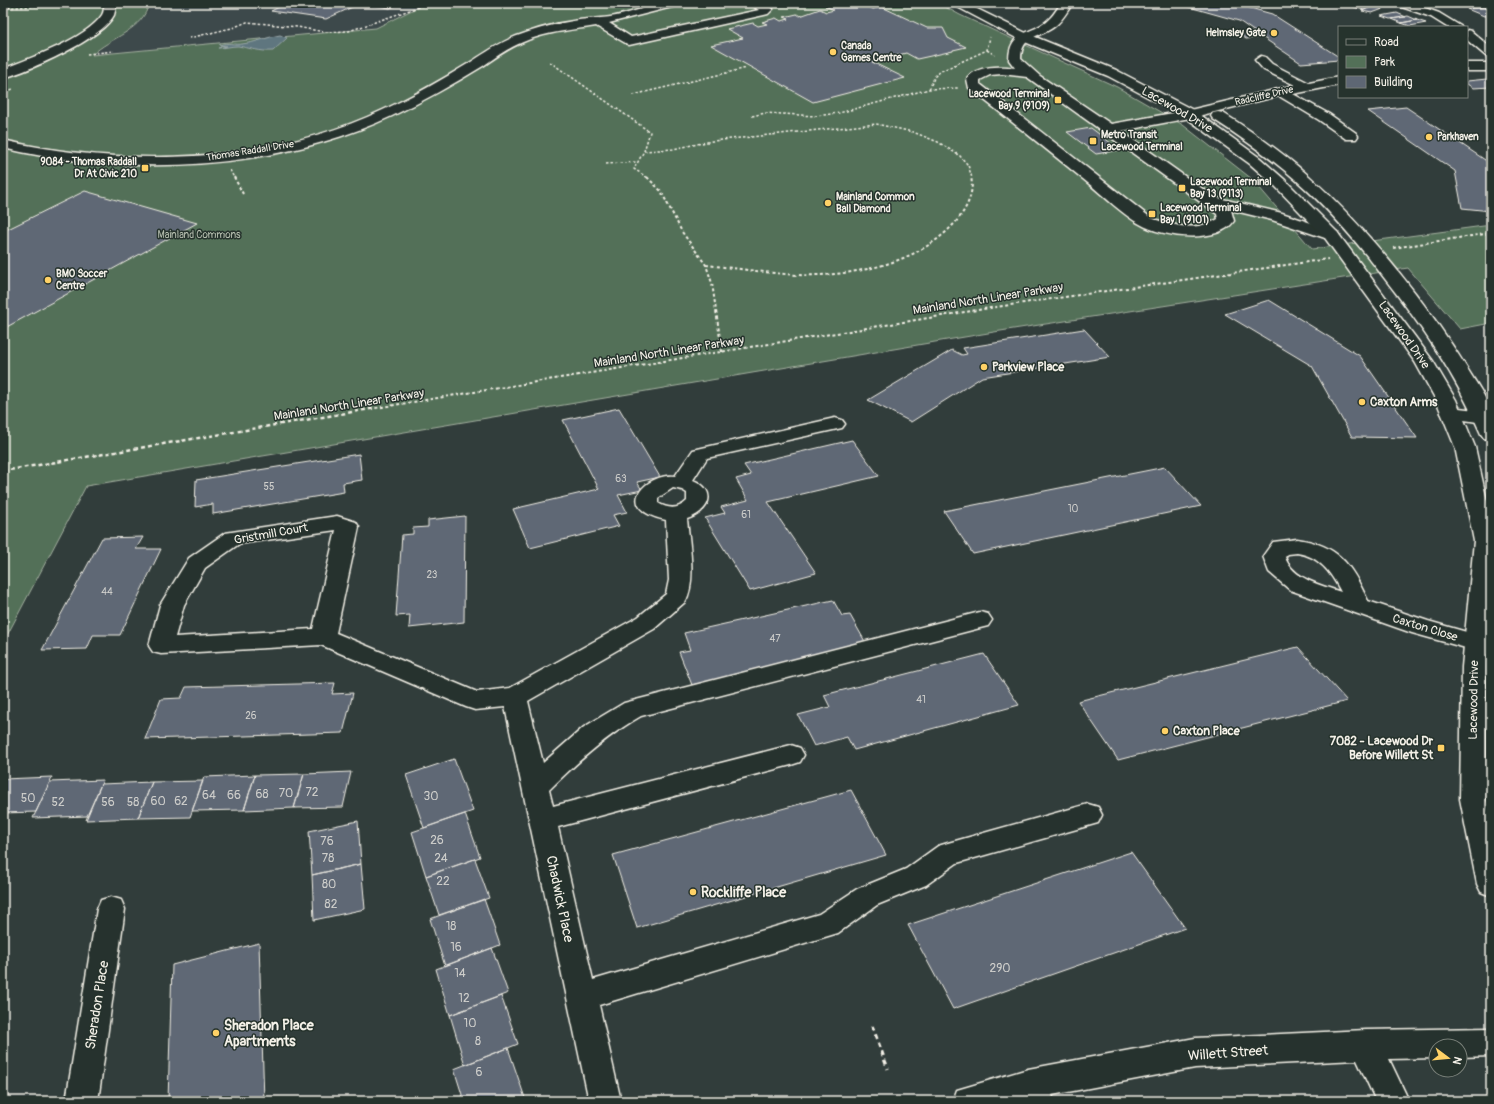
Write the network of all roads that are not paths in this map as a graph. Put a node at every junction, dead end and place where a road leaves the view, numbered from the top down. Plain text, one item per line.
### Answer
1 (111, 3) edge
2 (676, 3) edge
3 (754, 3) edge
4 (956, 3) edge
5 (978, 3) edge
6 (1067, 3) edge
7 (1400, 3) edge
8 (594, 22) junction
9 (1454, 26) edge
10 (1037, 30) junction
11 (1468, 35) edge
12 (1024, 37) junction
13 (1491, 54) edge
14 (1261, 60) dead end
15 (1468, 67) edge
16 (1491, 67) edge
17 (3, 74) edge
18 (1033, 75) junction
19 (1338, 81) edge
20 (1306, 86) junction
21 (1281, 92) junction
22 (1208, 110) junction
23 (1190, 114) junction
24 (1109, 129) junction
25 (1351, 136) dead end
26 (3, 144) edge
27 (1210, 201) junction
28 (1331, 236) junction
29 (1451, 413) junction
30 (1489, 423) edge
31 (835, 424) dead end
32 (681, 483) junction
33 (676, 514) junction
34 (1359, 607) dead end
35 (980, 620) dead end
36 (322, 637) junction
37 (1484, 645) edge
38 (515, 697) junction
39 (792, 755) dead end
40 (535, 787) junction
41 (1088, 815) dead end
42 (542, 820) junction
43 (1491, 884) edge
44 (111, 909) dead end
45 (581, 996) junction
46 (1491, 1042) edge
47 (1366, 1045) junction
48 (1033, 1092) edge
49 (82, 1101) edge
50 (605, 1101) edge
51 (969, 1101) edge
52 (1393, 1101) edge

1 - 17 main road
2 - 8 main road, Thomas Raddall Drive
3 - 8 main road
4 - 12 main road, Lacewood Drive
5 - 10 main road, Lacewood Drive
6 - 10 main road
7 - 9 main road
8 - 26 main road, Thomas Raddall Drive
10 - 12 main road
10 - 22 main road, Lacewood Drive
11 - 13 main road
12 - 18 main road
12 - 23 main road, Lacewood Drive
14 - 20 main road
15 - 16 main road
18 - 24 main road
18 - 27 main road
19 - 20 main road, Radcliffe Drive
20 - 21 main road, Radcliffe Drive
21 - 22 main road, Radcliffe Drive
21 - 25 main road
22 - 23 main road, Radcliffe Drive
22 - 30 main road, Lacewood Drive
23 - 24 main road, Radcliffe Drive
23 - 28 main road, Lacewood Drive
24 - 27 main road
27 - 28 main road
28 - 29 main road, Lacewood Drive
29 - 30 main road
29 - 37 main road, Lacewood Drive
31 - 32 main road
32 - 33 main road
32 - 33 main road
33 - 38 main road
34 - 37 main road, Caxton Close
35 - 40 main road
36 - 36 main road, Gristmill Court
36 - 38 main road, Gristmill Court
37 - 43 main road, Lacewood Drive
38 - 40 main road, Chadwick Place
39 - 42 main road
40 - 42 main road, Chadwick Place
41 - 45 main road
42 - 45 main road, Chadwick Place
44 - 49 main road, Sheradon Place
45 - 50 main road, Chadwick Place
46 - 47 main road, Willett Street
47 - 48 main road, Willett Street
47 - 52 main road
48 - 51 main road, Willett Street

